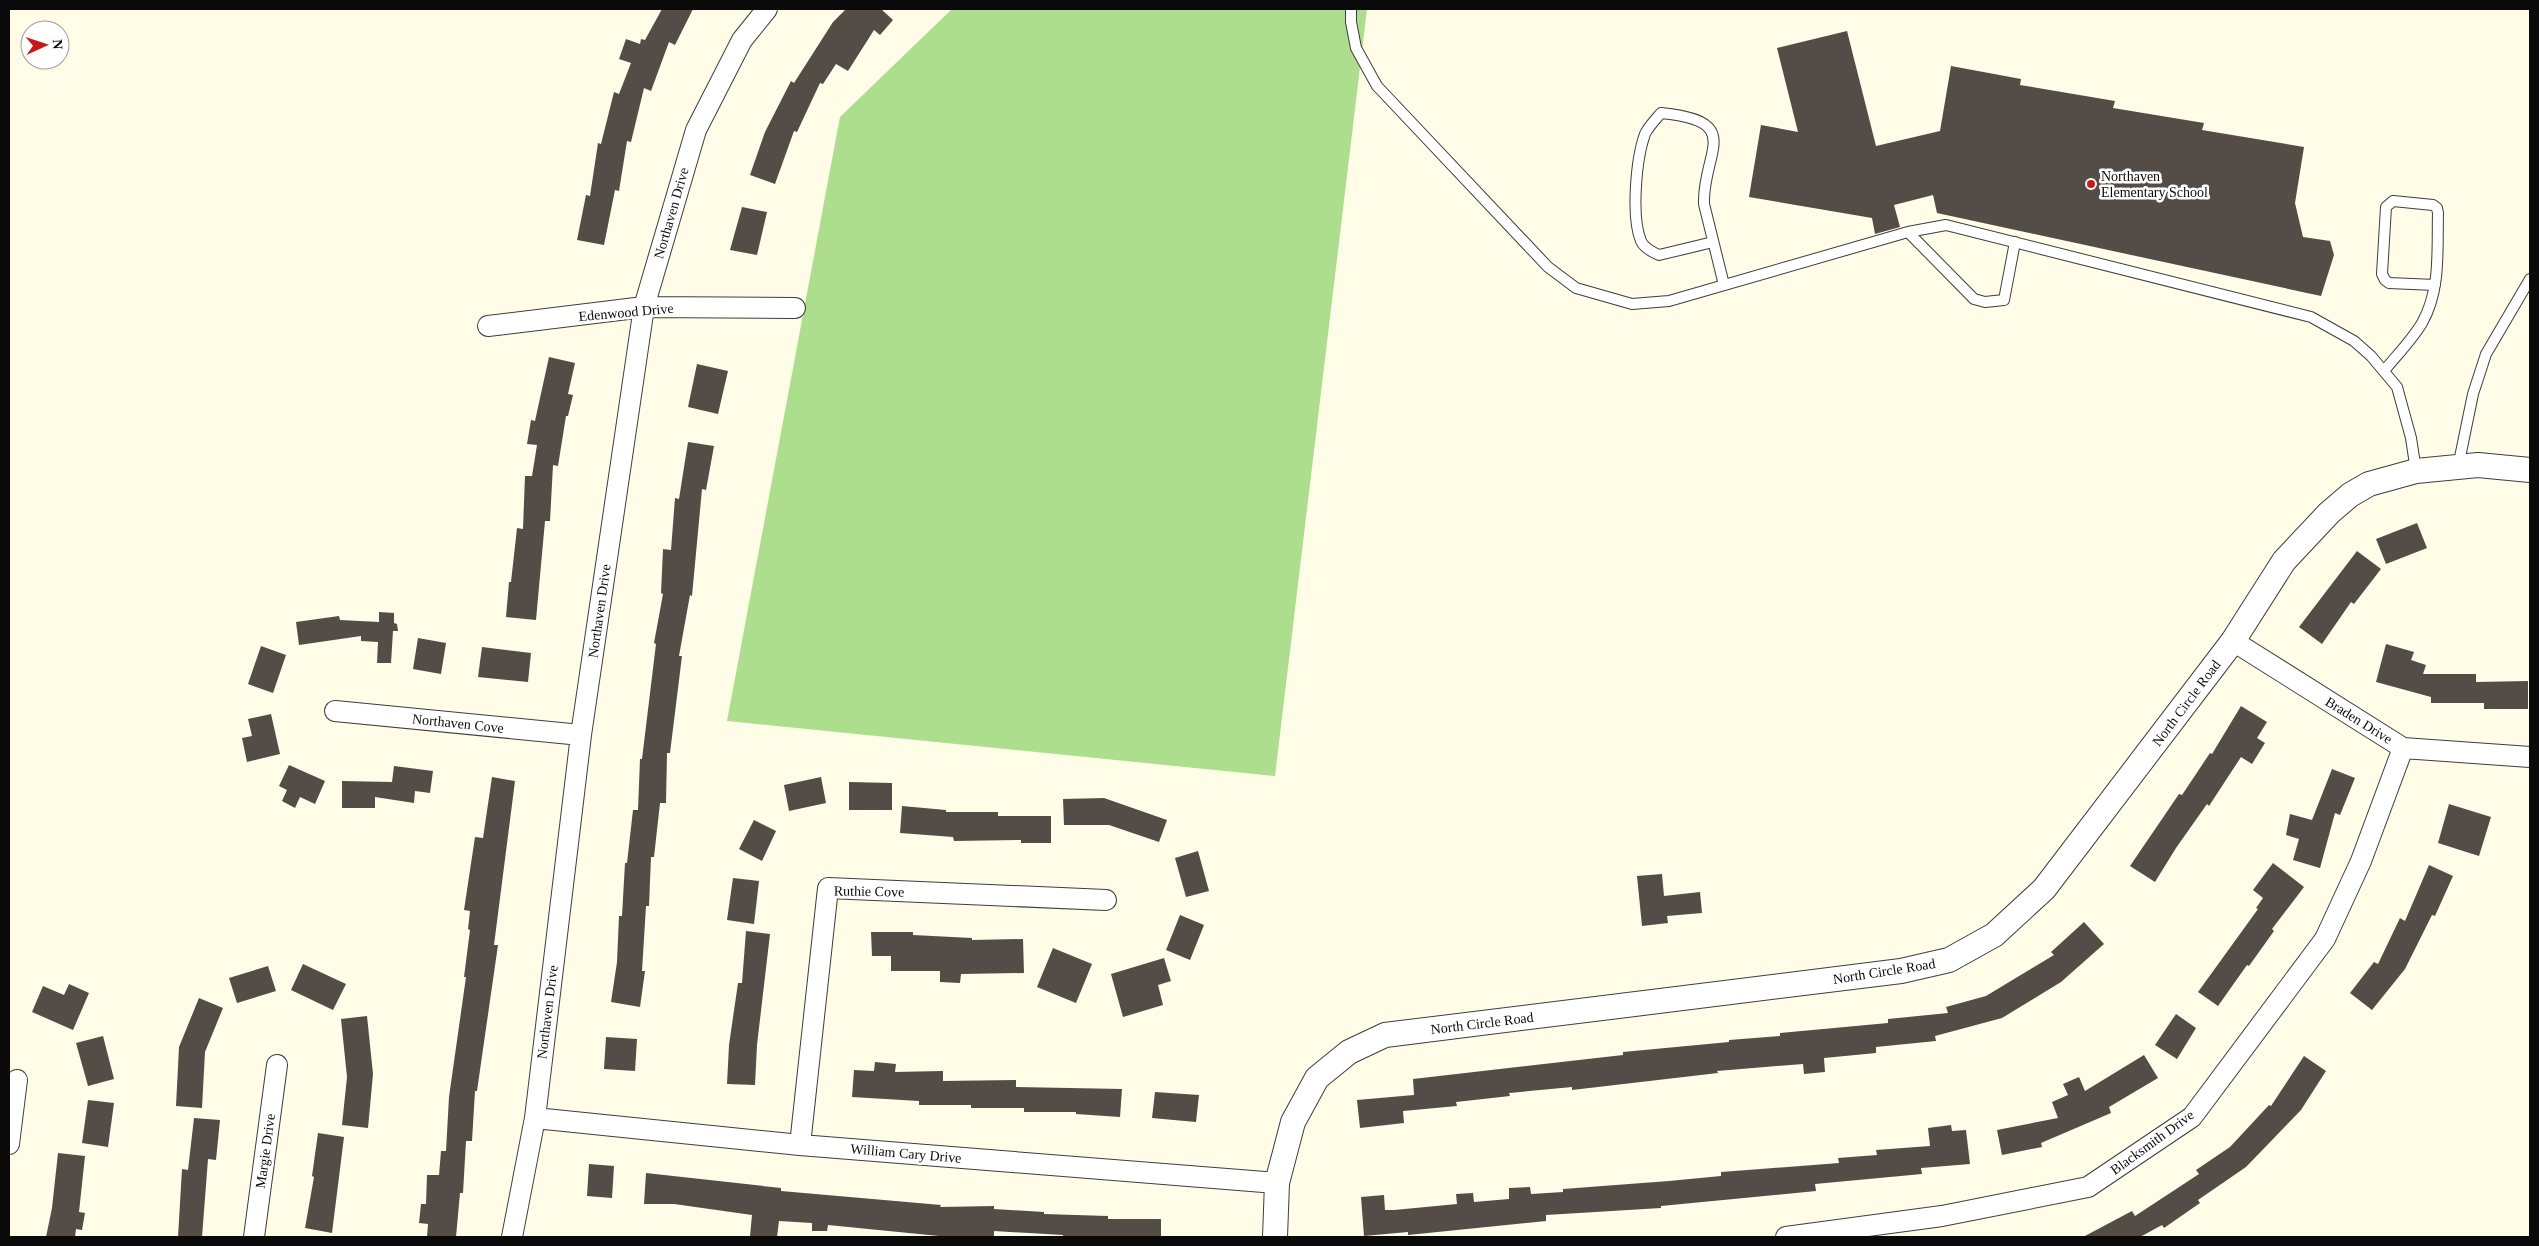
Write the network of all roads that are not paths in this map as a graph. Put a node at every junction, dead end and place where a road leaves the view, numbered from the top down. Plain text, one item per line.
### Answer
1 (767, 9) edge
2 (1351, 9) edge
3 (1908, 232) junction
4 (1714, 242) junction
5 (2015, 242) junction
6 (2530, 279) edge
7 (1724, 285) junction
8 (2435, 285) junction
9 (644, 308) junction
10 (795, 308) dead end
11 (488, 326) dead end
12 (2384, 371) junction
13 (2458, 467) junction
14 (2530, 470) edge
15 (2416, 471) junction
16 (2233, 641) junction
17 (335, 711) dead end
18 (580, 735) junction
19 (2403, 748) junction
20 (2530, 757) edge
21 (1106, 900) dead end
22 (277, 1065) dead end
23 (17, 1080) dead end
24 (535, 1118) junction
25 (9, 1144) edge
26 (800, 1145) junction
27 (1277, 1183) junction
28 (254, 1237) edge
29 (512, 1237) edge
30 (1275, 1237) edge
31 (1786, 1237) edge

1 - 9 street, Northaven Drive
2 - 7 lane
3 - 5 lane
3 - 5 lane
3 - 7 lane
4 - 4 lane
4 - 7 lane
5 - 12 lane
6 - 13 lane
8 - 8 lane
8 - 12 lane
9 - 10 street, Edenwood Drive
9 - 11 street, Edenwood Drive
9 - 18 street, Northaven Drive
12 - 15 lane
13 - 14 street, North Circle Road
13 - 15 street, North Circle Road
15 - 16 street, North Circle Road
16 - 19 street, Braden Drive
16 - 27 street, North Circle Road
17 - 18 street, Northaven Cove
18 - 24 street, Northaven Drive
19 - 20 street, Braden Drive
19 - 31 street, Blacksmith Drive
21 - 26 street, Ruthie Cove
22 - 28 street, Margie Drive
23 - 25 street
24 - 26 street, William Cary Drive
24 - 29 street, Northaven Drive
26 - 27 street, William Cary Drive
27 - 30 street, North Circle Road

